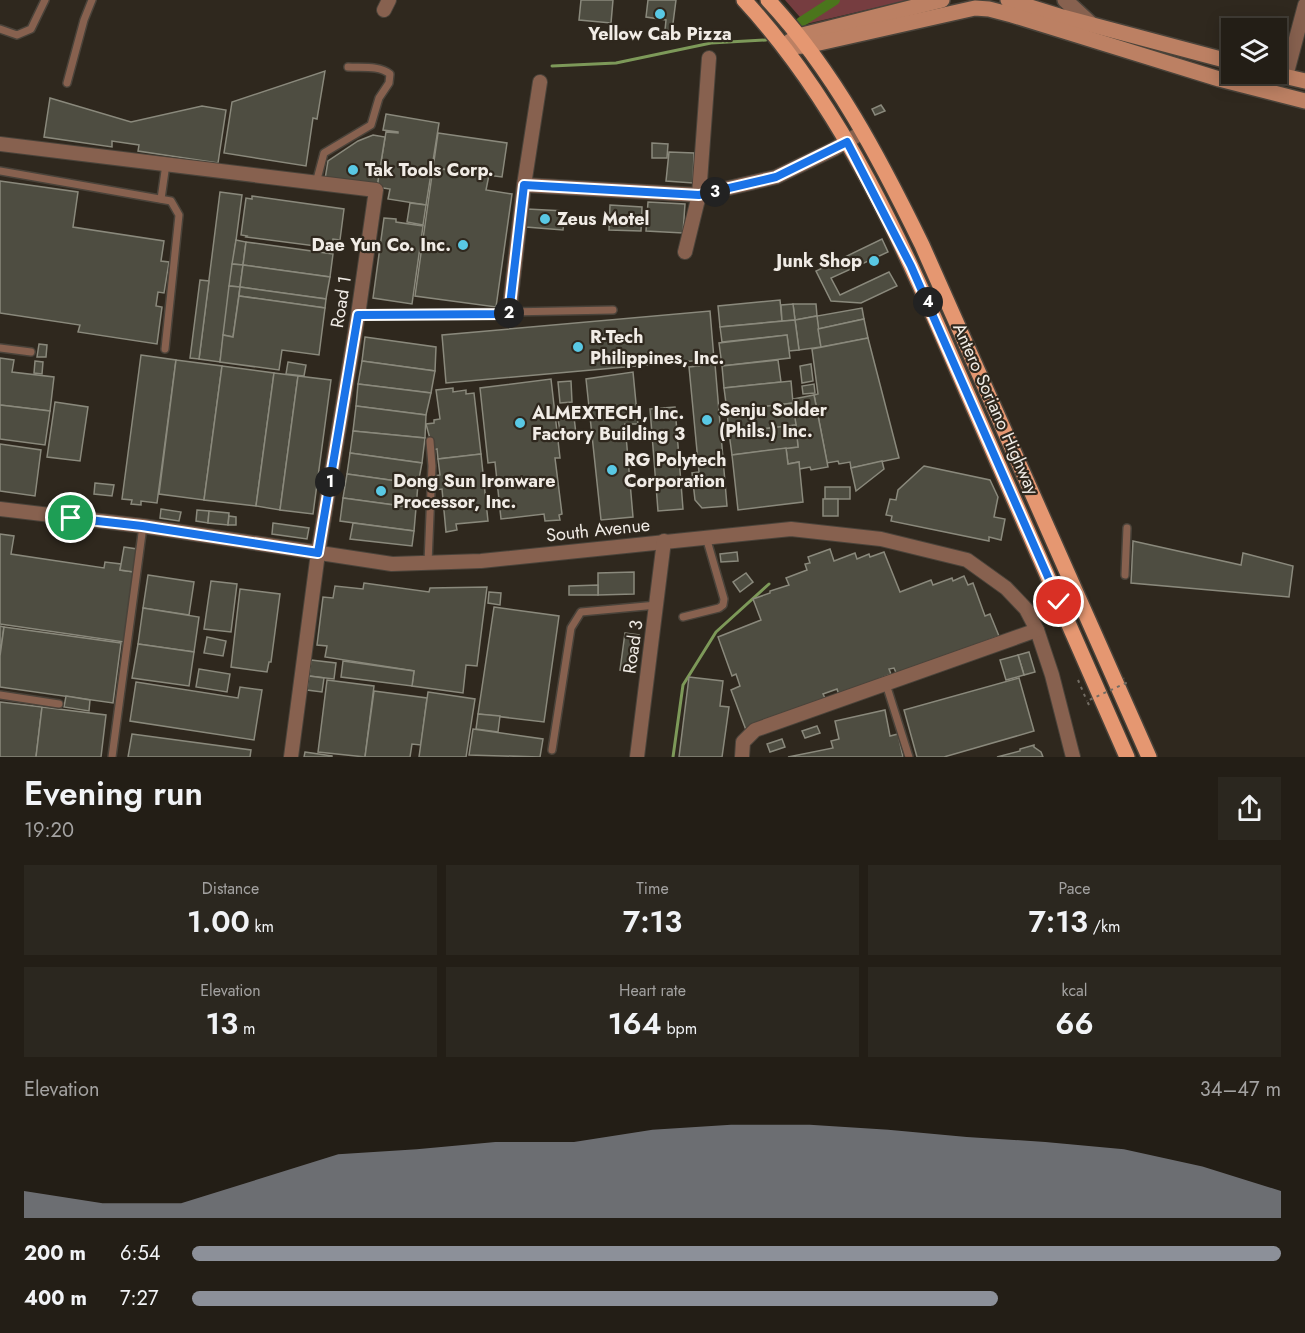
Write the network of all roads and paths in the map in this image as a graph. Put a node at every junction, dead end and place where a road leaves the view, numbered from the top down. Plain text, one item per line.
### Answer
1 (45, 0) edge
2 (92, 0) edge
3 (744, 0) edge
4 (768, 0) edge
5 (942, 0) edge
6 (1008, 0) edge
7 (1041, 0) edge
8 (1065, 0) edge
9 (1305, 5) edge
10 (1059, 16) junction
11 (0, 29) edge
12 (1088, 31) junction
13 (802, 41) junction
14 (784, 47) junction
15 (709, 58) dead end
16 (1287, 58) edge
17 (1221, 60) edge
18 (348, 68) dead end
19 (1287, 76) edge
20 (1305, 80) edge
21 (540, 82) dead end
22 (67, 83) dead end
23 (1305, 101) edge
24 (863, 132) junction
25 (847, 142) junction
26 (0, 144) edge
27 (166, 164) junction
28 (0, 171) edge
29 (316, 183) junction
30 (524, 185) junction
31 (699, 195) junction
32 (160, 200) junction
33 (685, 252) dead end
34 (613, 310) dead end
35 (509, 314) junction
36 (358, 315) junction
37 (0, 348) edge
38 (165, 349) dead end
39 (31, 352) dead end
40 (430, 441) dead end
41 (0, 509) edge
42 (142, 526) junction
43 (1126, 528) dead end
44 (706, 537) junction
45 (664, 542) junction
46 (318, 553) junction
47 (428, 563) junction
48 (1125, 575) dead end
49 (657, 605) junction
50 (684, 617) dead end
51 (1037, 630) junction
52 (1124, 678) dead end
53 (1078, 681) dead end
54 (886, 684) junction
55 (0, 695) edge
56 (1087, 700) dead end
57 (59, 704) dead end
58 (1089, 705) dead end
59 (552, 750) dead end
60 (112, 757) edge
61 (291, 757) edge
62 (637, 757) edge
63 (742, 757) edge
64 (909, 757) edge
65 (1073, 757) edge
66 (1127, 757) edge
67 (1149, 757) edge

1 - 11 lane
2 - 22 lane
3 - 14 main road, Antero Soriano Highway
4 - 13 main road, Antero Soriano Highway
5 - 13 main road
6 - 10 main road
7 - 10 street
8 - 12 street
9 - 16 street
10 - 12 main road
12 - 13 main road
12 - 17 main road
12 - 23 main road
13 - 14 main road
13 - 24 main road, Antero Soriano Highway
14 - 25 main road, Antero Soriano Highway
15 - 31 street
18 - 29 lane
19 - 20 main road
21 - 30 street
24 - 25 street
24 - 67 main road, Antero Soriano Highway
25 - 31 street
25 - 66 main road, Antero Soriano Highway
26 - 27 street, Road 1
27 - 29 street, Road 1
27 - 32 lane
28 - 32 lane
29 - 36 street, Road 1
30 - 31 street
30 - 35 street
31 - 33 street
32 - 38 lane
34 - 35 lane
35 - 36 lane
36 - 46 street, Road 1
37 - 39 lane
40 - 47 lane
41 - 42 street, South Avenue
42 - 46 street, South Avenue
42 - 60 lane
43 - 48 lane
44 - 45 street, South Avenue
44 - 50 lane
44 - 51 street, South Avenue
45 - 47 street, South Avenue
45 - 49 street, Road 3
46 - 47 street, South Avenue
46 - 61 street, Road 1
49 - 59 lane
49 - 62 street, Road 3
51 - 54 street
51 - 65 street, South Avenue
52 - 58 path, bridge
53 - 56 path
54 - 63 street
54 - 64 lane
55 - 57 lane

